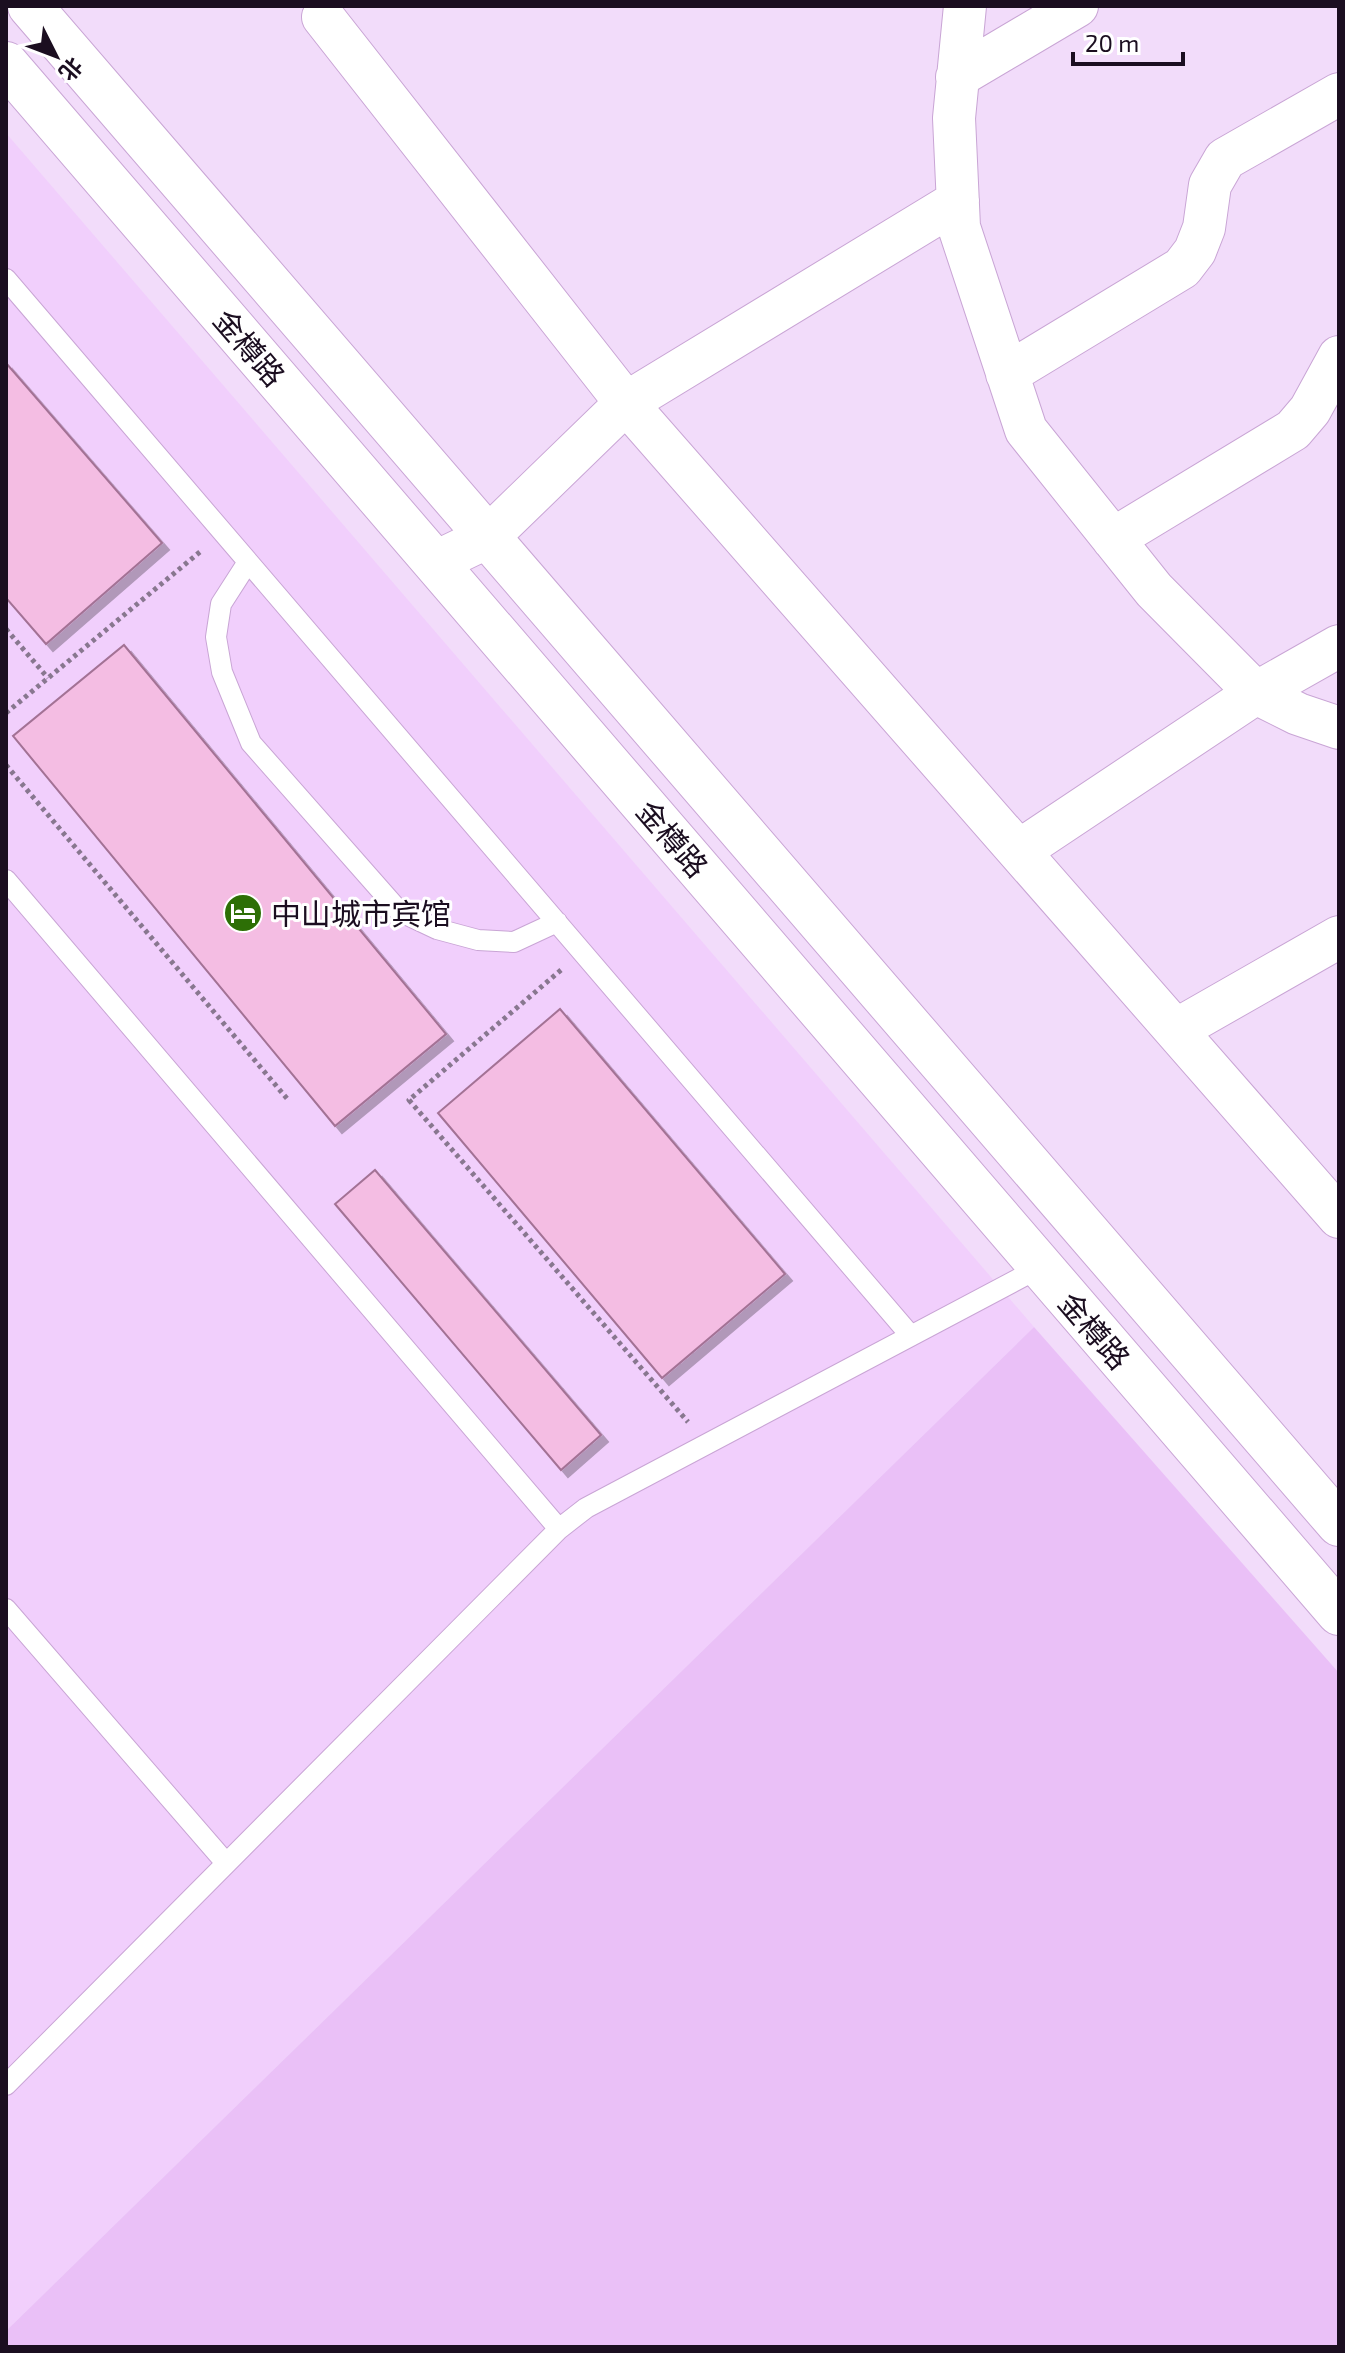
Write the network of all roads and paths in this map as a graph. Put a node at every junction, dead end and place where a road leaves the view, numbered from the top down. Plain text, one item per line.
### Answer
1 (30, 6) edge
2 (965, 6) edge
3 (1077, 6) edge
4 (323, 17) dead end
5 (6, 64) edge
6 (957, 77) junction
7 (1339, 94) edge
8 (958, 201) junction
9 (6, 279) edge
10 (1339, 357) edge
11 (1007, 374) junction
12 (626, 403) junction
13 (223, 532) junction
14 (488, 537) junction
15 (1113, 539) junction
16 (248, 562) junction
17 (436, 562) junction
18 (6, 629) edge
19 (1339, 646) edge
20 (48, 678) junction
21 (1256, 693) junction
22 (6, 713) edge
23 (1339, 728) edge
24 (6, 765) edge
25 (1019, 851) junction
26 (6, 880) edge
27 (557, 922) junction
28 (1339, 937) edge
29 (570, 962) dead end
30 (1176, 1030) junction
31 (289, 1101) dead end
32 (1339, 1217) edge
33 (1041, 1267) junction
34 (911, 1336) junction
35 (707, 1444) junction
36 (1339, 1524) edge
37 (559, 1529) junction
38 (6, 1609) edge
39 (1339, 1613) edge
40 (226, 1863) junction
41 (6, 2085) edge

1 - 14 main road, 金樽路
2 - 6 street
3 - 6 street
4 - 12 street
5 - 17 main road, 金樽路
6 - 8 street
7 - 11 street
8 - 11 street
8 - 12 street
9 - 13 lane
10 - 15 street
11 - 15 street
12 - 14 street
12 - 25 street
13 - 16 lane
13 - 20 path
14 - 17 street
14 - 36 main road, 金樽路
15 - 21 street
16 - 27 lane
16 - 27 lane
17 - 33 main road, 金樽路
18 - 20 path
19 - 21 street
20 - 22 path
21 - 23 street
21 - 25 street
24 - 31 path
25 - 30 street
26 - 37 lane
27 - 34 lane
28 - 30 street
29 - 35 path
30 - 32 street
33 - 34 lane
33 - 39 main road, 金樽路
34 - 35 lane
35 - 37 lane
37 - 40 lane
38 - 40 lane
40 - 41 lane

